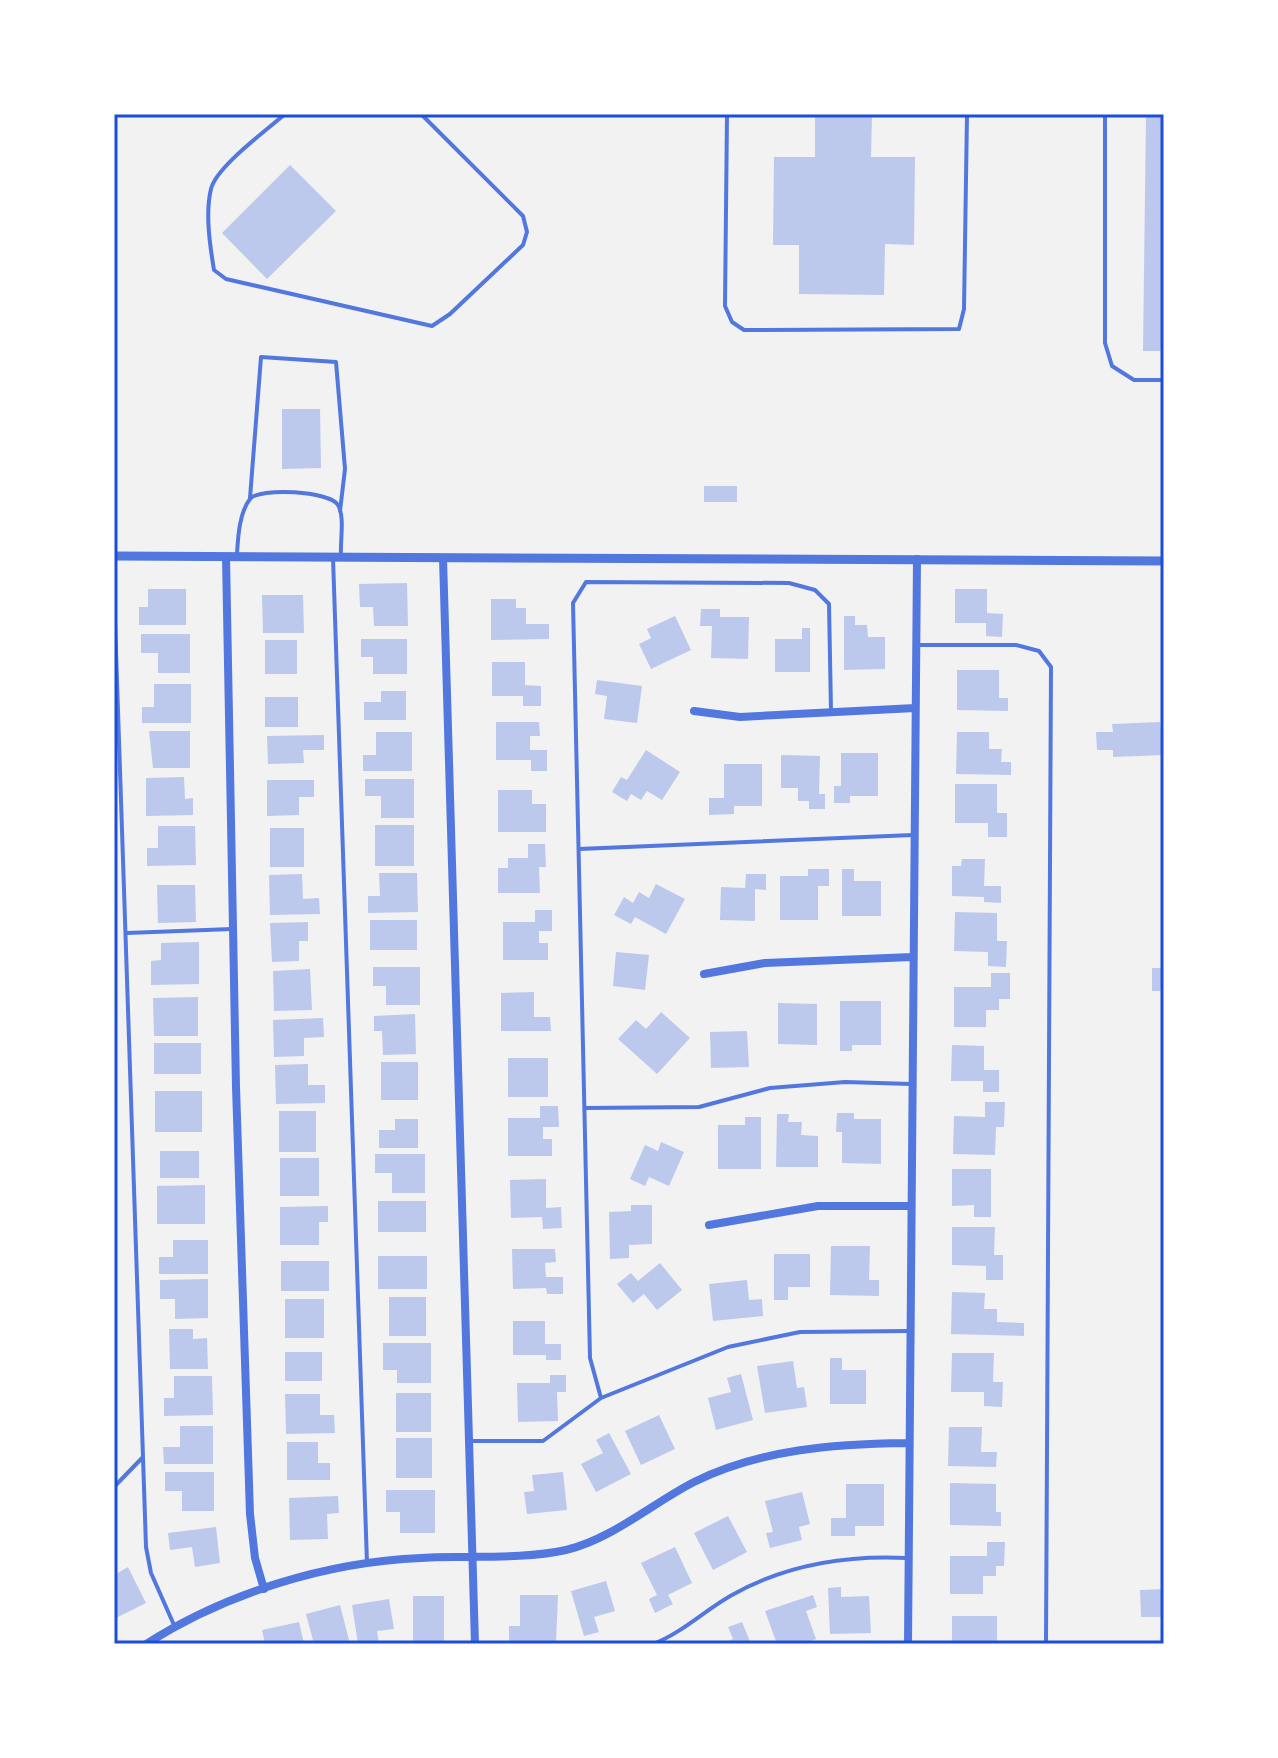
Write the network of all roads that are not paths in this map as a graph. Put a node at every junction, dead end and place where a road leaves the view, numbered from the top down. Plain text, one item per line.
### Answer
1 (285, 114) edge
2 (421, 114) edge
3 (727, 114) edge
4 (967, 114) edge
5 (1105, 114) edge
6 (1164, 380) edge
7 (250, 498) junction
8 (340, 511) junction
9 (114, 556) edge
10 (226, 557) junction
11 (237, 557) junction
12 (337, 558) junction
13 (443, 558) junction
14 (917, 559) junction
15 (1164, 561) edge
16 (114, 591) edge
17 (916, 645) junction
18 (915, 708) junction
19 (694, 711) dead end
20 (831, 711) junction
21 (913, 835) junction
22 (579, 849) junction
23 (233, 929) junction
24 (127, 933) junction
25 (912, 957) junction
26 (704, 974) dead end
27 (911, 1084) junction
28 (585, 1108) junction
29 (911, 1206) junction
30 (709, 1225) dead end
31 (909, 1331) junction
32 (601, 1398) junction
33 (468, 1441) junction
34 (907, 1443) junction
35 (143, 1457) junction
36 (114, 1487) edge
37 (471, 1556) junction
38 (907, 1558) junction
39 (367, 1563) junction
40 (264, 1589) junction
41 (175, 1627) junction
42 (146, 1644) edge
43 (475, 1644) edge
44 (653, 1644) edge
45 (908, 1644) edge
46 (1046, 1644) edge

1 - 2 lane
3 - 4 lane
5 - 6 lane
7 - 8 lane
7 - 8 lane
7 - 11 lane
8 - 12 lane
9 - 10 street
10 - 11 street
10 - 23 street
11 - 12 street
12 - 13 street
12 - 39 lane
13 - 14 street
13 - 33 street
14 - 15 street
14 - 17 street
16 - 24 lane
17 - 18 street
17 - 46 lane
18 - 20 street
18 - 21 street
19 - 20 street
20 - 22 lane
21 - 22 lane
21 - 25 street
22 - 28 lane
23 - 24 lane
23 - 40 street
24 - 35 lane
25 - 26 street
25 - 27 street
27 - 28 lane
27 - 29 street
28 - 32 lane
29 - 30 street
29 - 31 street
31 - 32 lane
31 - 34 street
32 - 33 lane
33 - 37 street
34 - 37 street
34 - 38 street
35 - 36 lane
35 - 41 lane
37 - 39 street
37 - 43 street
38 - 44 lane
38 - 45 street
39 - 40 street
40 - 41 street
41 - 42 street

